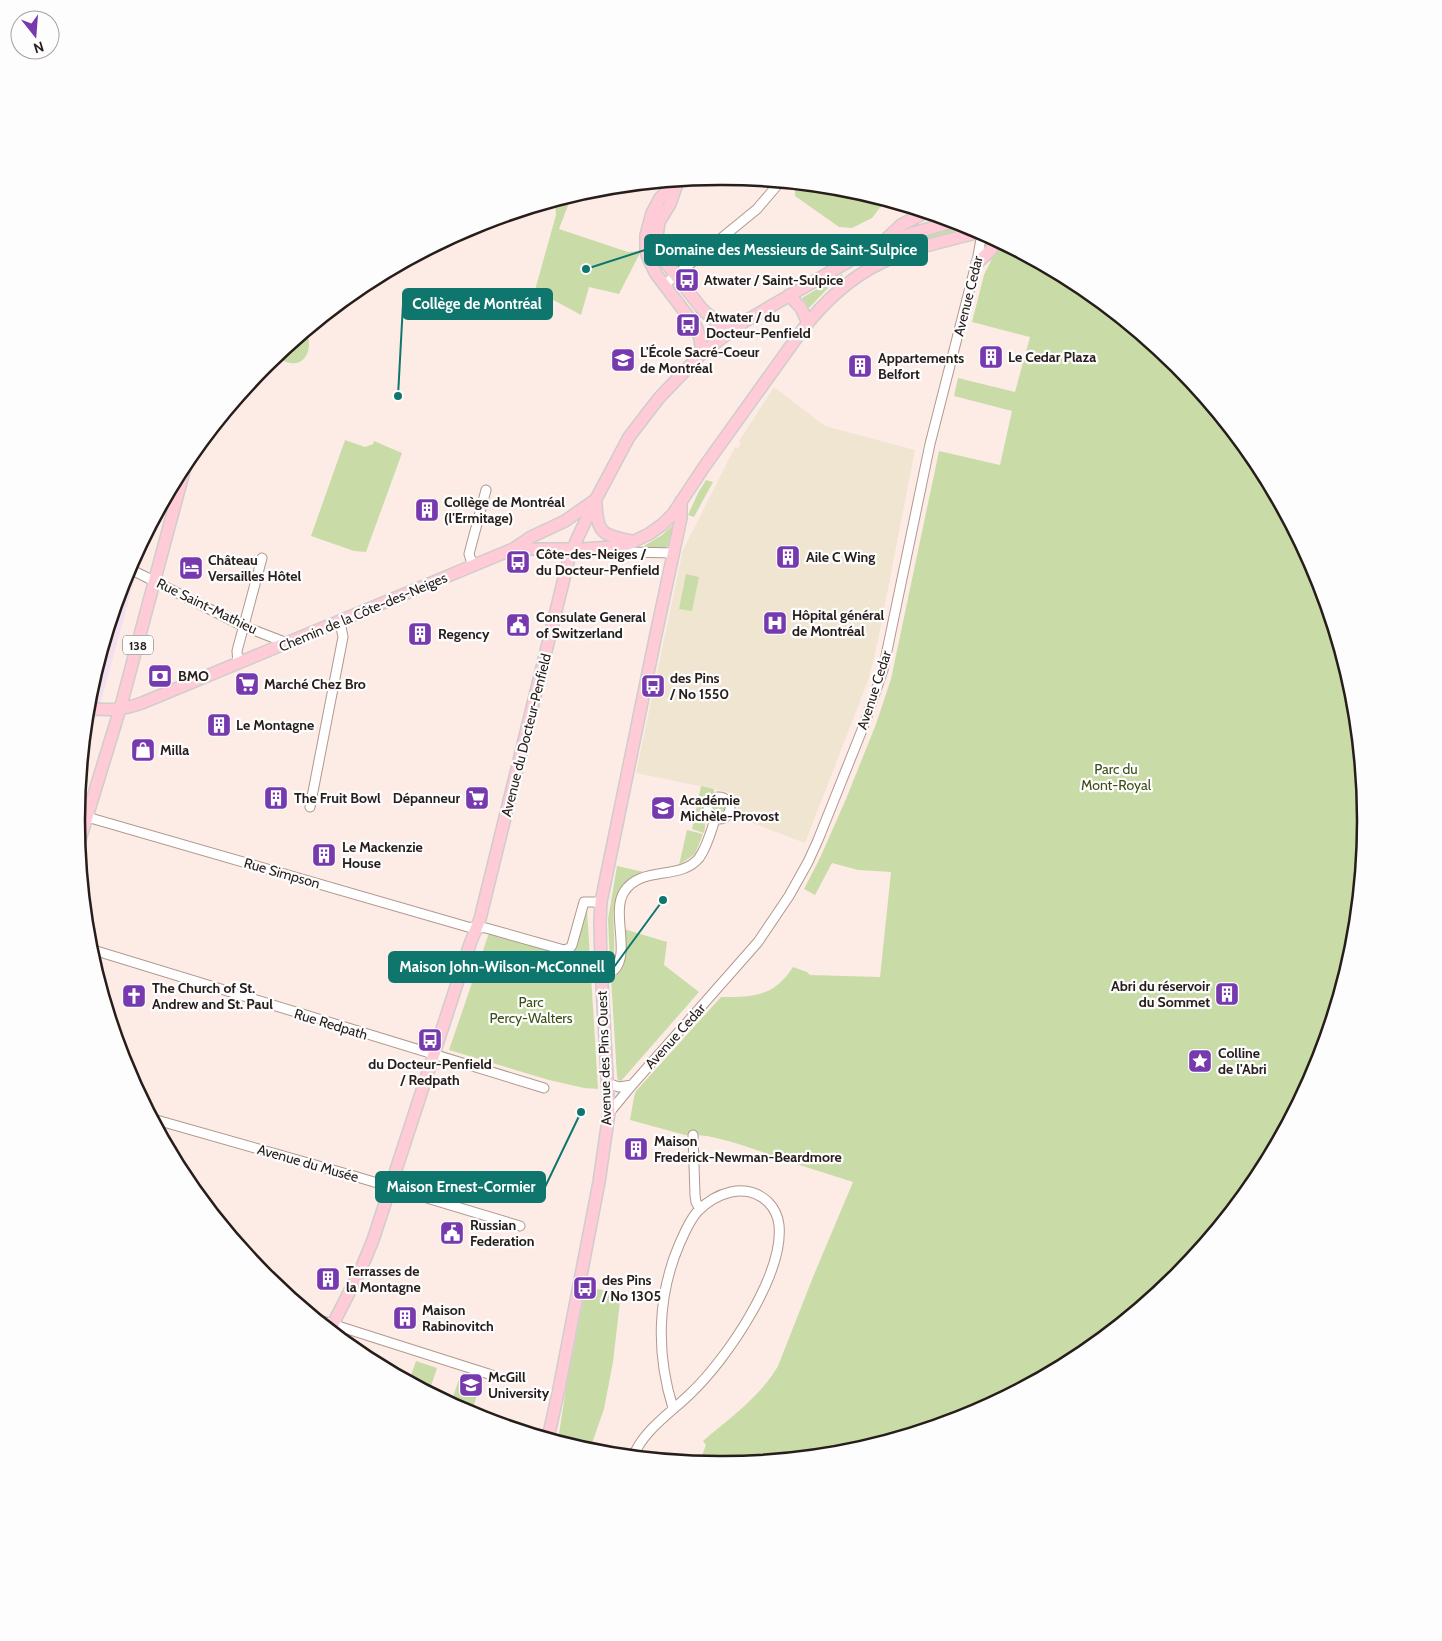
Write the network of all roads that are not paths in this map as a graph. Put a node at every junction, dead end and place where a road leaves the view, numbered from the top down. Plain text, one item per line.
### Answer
1 (677, 186) edge
2 (673, 187) edge
3 (776, 187) edge
4 (918, 216) edge
5 (943, 225) edge
6 (969, 235) edge
7 (981, 240) edge
8 (879, 245) junction
9 (993, 246) edge
10 (977, 263) junction
11 (675, 276) junction
12 (664, 285) junction
13 (789, 295) junction
14 (808, 323) junction
15 (731, 330) junction
16 (702, 353) junction
17 (180, 486) edge
18 (486, 490) dead end
19 (596, 499) junction
20 (681, 501) junction
21 (634, 542) junction
22 (612, 547) junction
23 (513, 549) junction
24 (572, 549) junction
25 (674, 553) junction
26 (262, 558) dead end
27 (473, 566) junction
28 (136, 572) edge
29 (155, 581) junction
30 (340, 622) junction
31 (243, 626) junction
32 (287, 643) junction
33 (238, 663) junction
34 (95, 709) edge
35 (120, 709) junction
36 (310, 807) dead end
37 (87, 817) junction
38 (715, 819) dead end
39 (85, 823) edge
40 (601, 902) junction
41 (477, 927) junction
42 (99, 952) edge
43 (601, 973) junction
44 (434, 1055) junction
45 (607, 1083) junction
46 (632, 1085) junction
47 (544, 1088) dead end
48 (609, 1113) junction
49 (161, 1121) edge
50 (692, 1135) dead end
51 (391, 1187) junction
52 (700, 1209) junction
53 (520, 1226) dead end
54 (333, 1324) edge
55 (341, 1330) edge
56 (495, 1376) dead end
57 (673, 1408) junction
58 (549, 1433) edge
59 (636, 1451) edge

1 - 11 main road
2 - 12 main road
3 - 11 street
4 - 8 main road
5 - 8 main road, Avenue du Docteur-Penfield
6 - 14 main road, Chemin de la Côte-des-Neiges
7 - 10 street, Avenue Cedar
8 - 13 main road, Avenue du Docteur-Penfield
9 - 10 main road
10 - 46 street, Avenue Cedar
11 - 12 street
11 - 15 main road
12 - 16 main road
13 - 14 main road
13 - 15 main road, Avenue du Docteur-Penfield
14 - 20 main road, Chemin de la Côte-des-Neiges
15 - 16 main road, Avenue du Docteur-Penfield
16 - 19 main road, Avenue du Docteur-Penfield
17 - 29 main road, 138
18 - 27 street
19 - 21 main road
19 - 23 main road
19 - 24 main road, Avenue du Docteur-Penfield
20 - 21 main road, Chemin de la Côte-des-Neiges
20 - 25 main road, Avenue des Pins Ouest
21 - 22 main road, Chemin de la Côte-des-Neiges
22 - 24 main road, Chemin de la Côte-des-Neiges
22 - 25 street, Chemin de la Côte-des-Neiges
23 - 24 main road, Chemin de la Côte-des-Neiges
23 - 27 main road, Chemin de la Côte-des-Neiges
24 - 41 main road, Avenue du Docteur-Penfield
25 - 40 main road, Avenue des Pins Ouest
26 - 31 street
27 - 30 main road, Chemin de la Côte-des-Neiges
28 - 29 street, Rue Saint-Mathieu
29 - 31 street, Rue Saint-Mathieu
29 - 35 main road, 138
30 - 32 main road, Chemin de la Côte-des-Neiges
30 - 36 street
31 - 32 street, Rue Saint-Mathieu
31 - 33 street
32 - 33 main road, Chemin de la Côte-des-Neiges
33 - 35 main road, Chemin de la Côte-des-Neiges
34 - 35 main road, Chemin de la Côte-des-Neiges
35 - 37 main road, 138
37 - 39 main road, 138
37 - 41 street, Rue Simpson
38 - 43 street
40 - 41 street, Rue Simpson
40 - 43 main road, Avenue des Pins Ouest
41 - 44 main road, Avenue du Docteur-Penfield
42 - 44 street, Rue Redpath
43 - 45 main road, Avenue des Pins Ouest
44 - 47 street, Rue Redpath
44 - 51 main road, Avenue du Docteur-Penfield
45 - 46 street
45 - 48 main road, Avenue des Pins Ouest
46 - 48 street, Avenue Cedar
48 - 58 main road, Avenue des Pins Ouest
49 - 51 street, Avenue du Musée
50 - 52 street
51 - 53 street, Avenue du Musée
51 - 54 main road, Avenue du Docteur-Penfield
52 - 57 street
52 - 57 street
55 - 56 street
57 - 59 street

